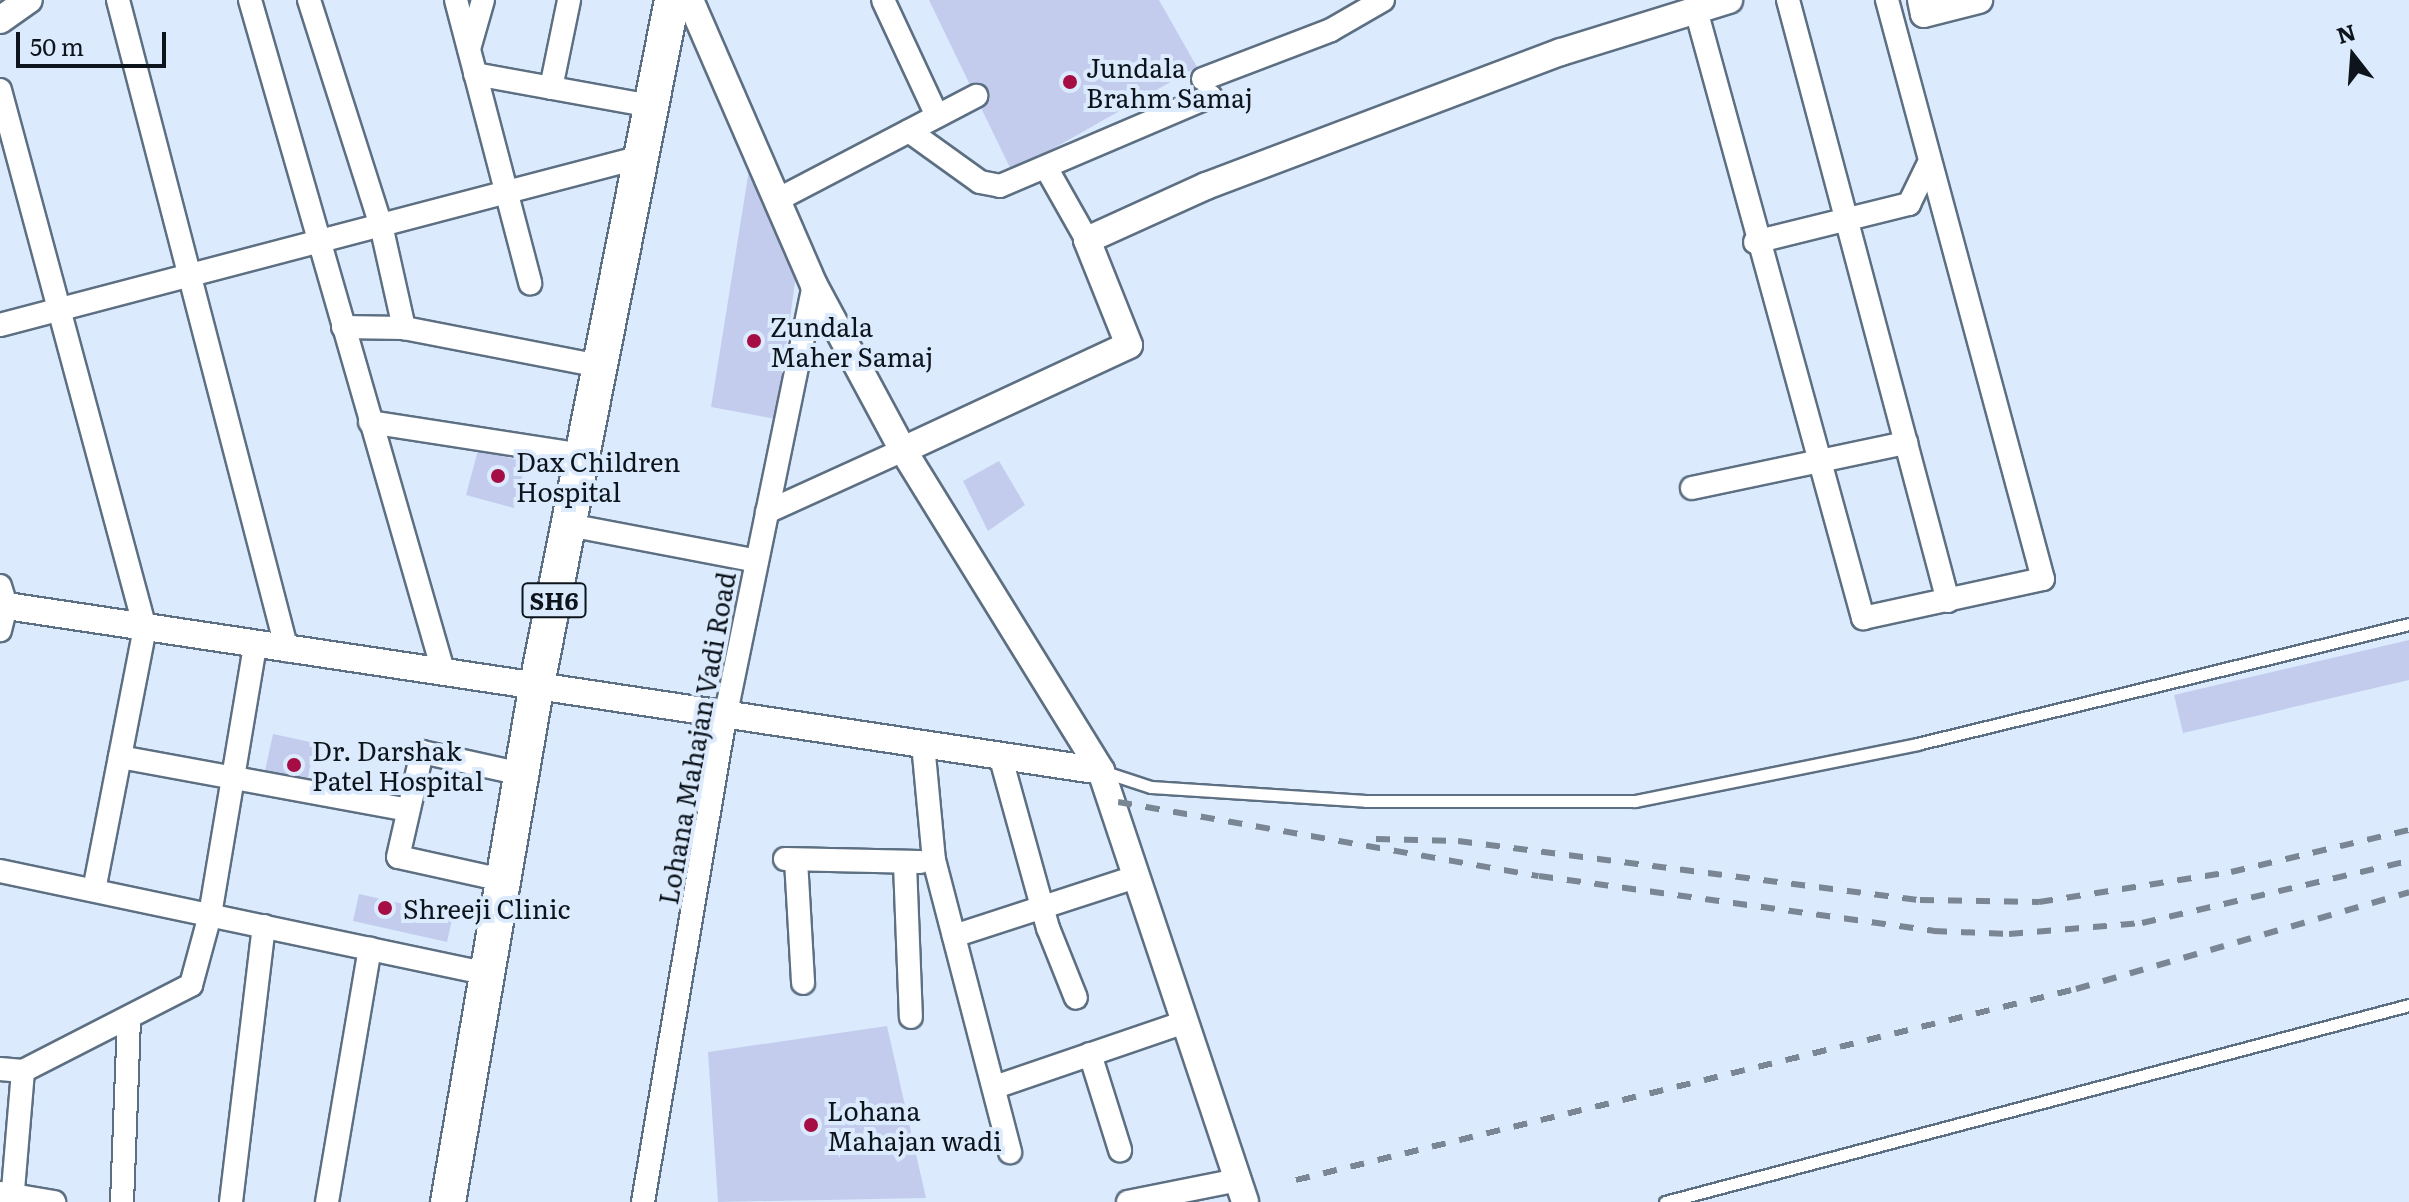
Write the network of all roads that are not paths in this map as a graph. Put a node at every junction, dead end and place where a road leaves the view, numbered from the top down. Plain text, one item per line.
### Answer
1 (29, 0) edge
2 (118, 0) edge
3 (250, 0) edge
4 (309, 0) edge
5 (456, 0) edge
6 (483, 0) edge
7 (569, 0) edge
8 (672, 0) edge
9 (690, 0) edge
10 (883, 0) edge
11 (1383, 0) edge
12 (1729, 0) edge
13 (1788, 0) edge
14 (1887, 0) edge
15 (1921, 0) edge
16 (1979, 0) edge
17 (1696, 10) junction
18 (0, 20) edge
19 (469, 51) junction
20 (475, 74) junction
21 (551, 88) junction
22 (0, 90) edge
23 (976, 96) dead end
24 (651, 106) junction
25 (937, 116) junction
26 (909, 131) junction
27 (641, 157) junction
28 (1928, 165) junction
29 (1048, 171) junction
30 (505, 192) junction
31 (777, 200) junction
32 (1846, 217) junction
33 (381, 225) junction
34 (1087, 240) junction
35 (317, 242) junction
36 (1755, 242) junction
37 (190, 275) junction
38 (530, 283) dead end
39 (814, 285) junction
40 (63, 309) junction
41 (0, 325) edge
42 (343, 327) junction
43 (404, 328) junction
44 (600, 366) junction
45 (370, 422) junction
46 (1906, 443) junction
47 (903, 450) junction
48 (582, 455) junction
49 (1816, 459) junction
50 (1692, 488) dead end
51 (767, 512) junction
52 (569, 525) junction
53 (757, 561) junction
54 (1948, 601) junction
55 (1, 607) edge
56 (2409, 624) edge
57 (145, 628) junction
58 (255, 645) junction
59 (287, 650) junction
60 (444, 674) junction
61 (536, 689) junction
62 (726, 713) junction
63 (923, 744) junction
64 (1000, 755) junction
65 (120, 757) junction
66 (1101, 771) junction
67 (521, 774) junction
68 (233, 778) junction
69 (408, 810) junction
70 (934, 860) junction
71 (905, 864) junction
72 (0, 871) edge
73 (1136, 877) junction
74 (503, 880) junction
75 (94, 890) junction
76 (1045, 905) junction
77 (210, 915) junction
78 (264, 926) junction
79 (954, 936) junction
80 (370, 949) junction
81 (487, 974) junction
82 (803, 983) dead end
83 (1076, 998) dead end
84 (2409, 1005) edge
85 (911, 1017) dead end
86 (129, 1020) junction
87 (1185, 1022) junction
88 (1090, 1054) junction
89 (0, 1069) edge
90 (23, 1071) junction
91 (998, 1086) junction
92 (1120, 1150) dead end
93 (1010, 1152) dead end
94 (1242, 1191) edge
95 (8, 1196) edge
96 (54, 1202) edge
97 (122, 1202) edge
98 (231, 1202) edge
99 (327, 1202) edge
100 (448, 1202) edge
101 (643, 1202) edge
102 (1128, 1202) edge
103 (1665, 1202) edge

1 - 18 street
2 - 37 street
3 - 35 street
4 - 33 street
5 - 19 street
6 - 19 street
7 - 21 street
8 - 24 main road, SH6
9 - 31 street
10 - 25 street
11 - 29 street
12 - 17 street
13 - 32 street
14 - 28 street
15 - 16 street
17 - 34 street
17 - 36 street
19 - 20 street
20 - 21 street
20 - 30 street
21 - 24 street
22 - 40 street
23 - 25 street
24 - 27 main road, SH6
25 - 26 street
26 - 29 street
26 - 31 street
27 - 30 street
27 - 44 main road, SH6
28 - 32 street
28 - 54 street
29 - 34 street
30 - 33 street
30 - 38 street
31 - 39 street
32 - 36 street
32 - 46 street
33 - 35 street
33 - 43 street
34 - 47 street
35 - 37 street
35 - 42 street
36 - 49 street
37 - 40 street
37 - 59 street
39 - 47 street
39 - 51 street, Lohana Mahajan Vadi Road
40 - 41 street
40 - 57 street
42 - 43 street
42 - 45 street
43 - 44 street
44 - 48 main road, SH6
45 - 48 street
45 - 60 street
46 - 49 street
46 - 54 street
47 - 51 street
47 - 66 street
48 - 52 main road, SH6
49 - 50 street
49 - 54 street
51 - 53 street, Lohana Mahajan Vadi Road
52 - 53 street
52 - 61 main road, SH6
53 - 62 street, Lohana Mahajan Vadi Road
55 - 57 street
56 - 66 lane
57 - 58 street
57 - 65 street
58 - 59 street
58 - 68 street
59 - 60 street
60 - 61 street
61 - 62 street
61 - 67 main road, SH6
62 - 63 street
62 - 101 street, Lohana Mahajan Vadi Road
63 - 64 street
63 - 70 street
64 - 66 street
64 - 76 street
65 - 68 street
65 - 75 street
66 - 73 street
67 - 69 street
67 - 74 main road, SH6
68 - 69 street
68 - 77 street
69 - 74 street
70 - 71 street
70 - 79 street
71 - 82 street
71 - 85 street
72 - 75 street
73 - 76 street
73 - 87 street
74 - 81 main road, SH6
75 - 77 street
76 - 79 street
76 - 83 street
77 - 78 street
77 - 86 street
78 - 80 street
78 - 98 street
79 - 91 street
80 - 81 street
80 - 99 street
81 - 100 main road, SH6
84 - 103 lane
86 - 90 street
86 - 97 street
87 - 88 street
87 - 94 street
88 - 91 street
88 - 92 street
89 - 90 street
90 - 95 street
91 - 93 street
94 - 102 street
95 - 96 street

